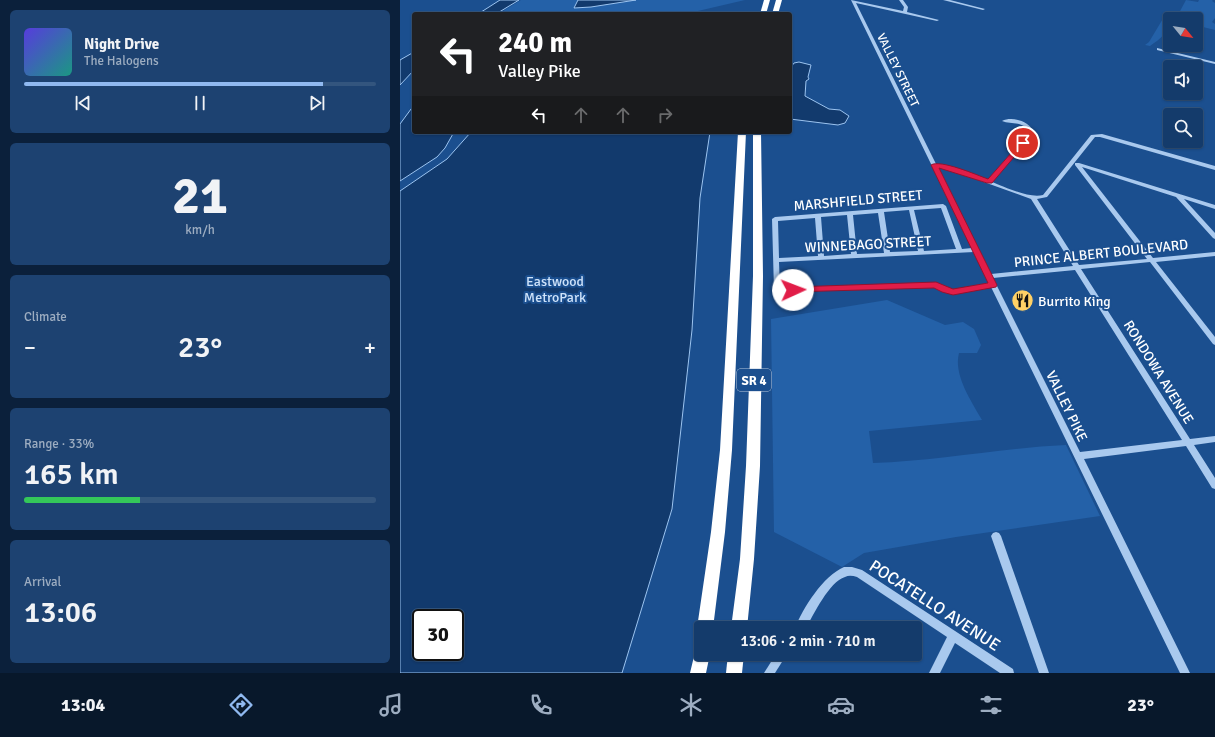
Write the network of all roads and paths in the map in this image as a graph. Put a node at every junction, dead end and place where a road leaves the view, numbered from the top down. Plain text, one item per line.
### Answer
1 (767, 0) edge
2 (779, 0) edge
3 (901, 0) edge
4 (946, 0) edge
5 (853, 1) edge
6 (983, 9) dead end
7 (764, 12) edge
8 (775, 12) edge
9 (905, 12) junction
10 (937, 20) dead end
11 (1158, 49) dead end
12 (1215, 63) edge
13 (1004, 121) dead end
14 (742, 134) edge
15 (757, 134) edge
16 (926, 150) joint
17 (1075, 163) junction
18 (934, 165) junction
19 (1215, 168) edge
20 (989, 182) junction
21 (1178, 196) junction
22 (1033, 198) junction
23 (1215, 207) edge
24 (911, 208) junction
25 (881, 211) junction
26 (850, 213) junction
27 (818, 216) junction
28 (1215, 236) edge
29 (976, 250) junction
30 (960, 251) junction
31 (922, 253) junction
32 (1215, 254) edge
33 (887, 255) junction
34 (854, 256) junction
35 (821, 258) junction
36 (776, 260) junction
37 (1152, 260) junction
38 (1078, 268) junction
39 (989, 276) junction
40 (993, 285) junction
41 (1215, 342) edge
42 (1215, 439) edge
43 (1188, 442) junction
44 (1078, 456) junction
45 (1215, 485) edge
46 (996, 536) dead end
47 (706, 621) edge
48 (740, 621) edge
49 (805, 621) edge
50 (953, 636) junction
51 (701, 661) edge
52 (735, 661) edge
53 (777, 661) edge
54 (698, 673) edge
55 (734, 673) edge
56 (769, 673) edge
57 (934, 673) edge
58 (1009, 673) edge
59 (1044, 673) edge
60 (1185, 673) edge

1 - 7 highway
2 - 8 highway
3 - 9 street
4 - 6 street
5 - 9 street
5 - 16 street, VALLEY STREET
9 - 10 street
11 - 12 street
13 - 20 street
14 - 47 highway, SR 4
15 - 48 highway, SR 4
16 - 18 street, VALLEY PIKE
17 - 19 street
17 - 21 street
17 - 22 street
17 - 37 street
18 - 20 street
18 - 29 street, VALLEY PIKE
20 - 22 street
21 - 23 street
21 - 28 street
22 - 38 street, RONDOWA AVENUE
24 - 25 street, MARSHFIELD STREET
24 - 30 street, MARSHFIELD STREET
24 - 31 street
25 - 26 street, MARSHFIELD STREET
25 - 33 street
26 - 27 street, MARSHFIELD STREET
26 - 34 street
27 - 35 street
27 - 36 street, MARSHFIELD STREET
29 - 30 street, WINNEBAGO STREET
29 - 39 street, VALLEY PIKE
30 - 31 street, WINNEBAGO STREET
31 - 33 street, WINNEBAGO STREET
32 - 37 street, PRINCE ALBERT BOULEVARD
33 - 34 street, WINNEBAGO STREET
34 - 35 street, WINNEBAGO STREET
35 - 36 street, WINNEBAGO STREET
36 - 40 street
37 - 38 street, PRINCE ALBERT BOULEVARD
37 - 41 street
38 - 39 street, PRINCE ALBERT BOULEVARD
38 - 43 street, RONDOWA AVENUE
39 - 40 street, VALLEY PIKE
40 - 44 street, VALLEY PIKE
42 - 43 street
43 - 44 street
43 - 45 street, RONDOWA AVENUE
44 - 60 street, VALLEY PIKE
46 - 59 street
49 - 50 street, POCATELLO AVENUE
50 - 57 street
50 - 58 street, POCATELLO AVENUE
51 - 54 highway
52 - 55 highway
53 - 56 street

